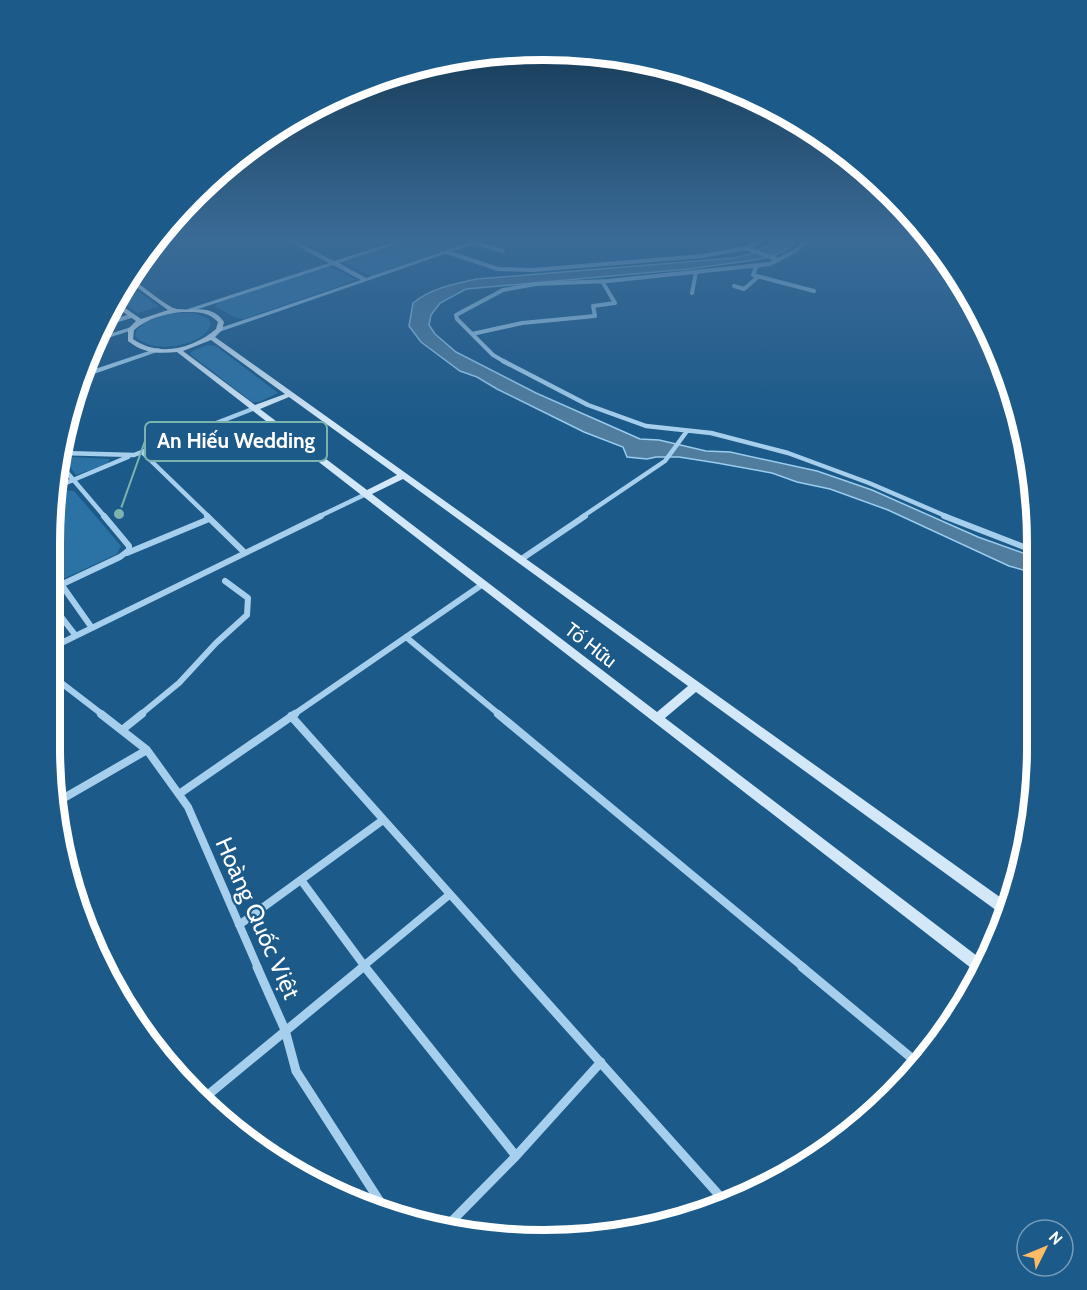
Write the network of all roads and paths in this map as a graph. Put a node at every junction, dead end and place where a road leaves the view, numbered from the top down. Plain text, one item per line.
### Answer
1 (160, 300) edge
2 (219, 300) edge
3 (310, 300) edge
4 (484, 300) edge
5 (613, 300) edge
6 (121, 309) edge
7 (174, 310) junction
8 (189, 310) junction
9 (131, 316) junction
10 (115, 321) edge
11 (140, 321) junction
12 (131, 329) junction
13 (215, 334) junction
14 (472, 334) junction
15 (107, 337) edge
16 (177, 349) junction
17 (158, 350) junction
18 (92, 373) edge
19 (290, 394) junction
20 (255, 408) junction
21 (687, 431) junction
22 (142, 452) junction
23 (68, 453) edge
24 (134, 455) junction
25 (65, 472) edge
26 (403, 476) junction
27 (72, 480) junction
28 (64, 484) edge
29 (366, 494) junction
30 (209, 519) junction
31 (1027, 548) edge
32 (245, 553) junction
33 (126, 554) junction
34 (520, 560) junction
35 (225, 581) dead end
36 (61, 584) joint
37 (483, 584) junction
38 (60, 615) edge
39 (92, 628) junction
40 (76, 636) junction
41 (406, 637) junction
42 (60, 644) edge
43 (60, 682) edge
44 (696, 686) junction
45 (291, 716) junction
46 (657, 718) junction
47 (122, 730) junction
48 (147, 750) junction
49 (179, 794) junction
50 (63, 799) edge
51 (383, 820) junction
52 (301, 880) junction
53 (449, 895) junction
54 (1000, 905) edge
55 (239, 925) junction
56 (975, 964) edge
57 (364, 966) junction
58 (285, 1030) junction
59 (912, 1059) edge
60 (601, 1062) junction
61 (209, 1094) edge
62 (516, 1156) junction
63 (720, 1196) edge
64 (379, 1201) edge
65 (452, 1221) edge

1 - 7 main road
2 - 8 street
3 - 13 street
4 - 14 street
5 - 14 street
6 - 9 main road
7 - 8 main road
7 - 11 main road
8 - 13 main road, Tố Hữu
9 - 10 street
9 - 11 main road
11 - 12 main road
12 - 15 street
12 - 17 main road
13 - 16 main road
13 - 19 main road, Tố Hữu
14 - 21 street
16 - 17 main road
16 - 20 main road, Tố Hữu
17 - 18 street
19 - 20 main road
19 - 26 main road, Tố Hữu
20 - 22 street
20 - 29 main road, Tố Hữu
21 - 31 street
21 - 34 street
22 - 24 street
22 - 30 street
23 - 24 street
24 - 27 street
25 - 27 street
26 - 29 main road
26 - 34 main road, Tố Hữu
27 - 28 street
27 - 33 street
29 - 32 street
29 - 37 main road, Tố Hữu
30 - 32 street
30 - 33 street
32 - 39 street
33 - 36 street
34 - 44 main road, Tố Hữu
35 - 47 street
36 - 39 street
37 - 41 street
37 - 46 main road, Tố Hữu
38 - 40 street
39 - 40 street
40 - 42 street
41 - 45 street
41 - 59 street
43 - 47 street, Hoàng Quốc Việt
44 - 46 main road
44 - 54 main road, Tố Hữu
45 - 49 street
45 - 51 street
46 - 56 main road, Tố Hữu
47 - 48 street, Hoàng Quốc Việt
48 - 49 street, Hoàng Quốc Việt
48 - 50 street
49 - 55 street, Hoàng Quốc Việt
51 - 52 street
51 - 53 street
52 - 55 street
52 - 57 street
53 - 57 street
53 - 60 street
55 - 58 street, Hoàng Quốc Việt
57 - 58 street
57 - 62 street
58 - 61 street
58 - 64 street, Hoàng Quốc Việt
60 - 62 street
60 - 63 street
62 - 65 street

